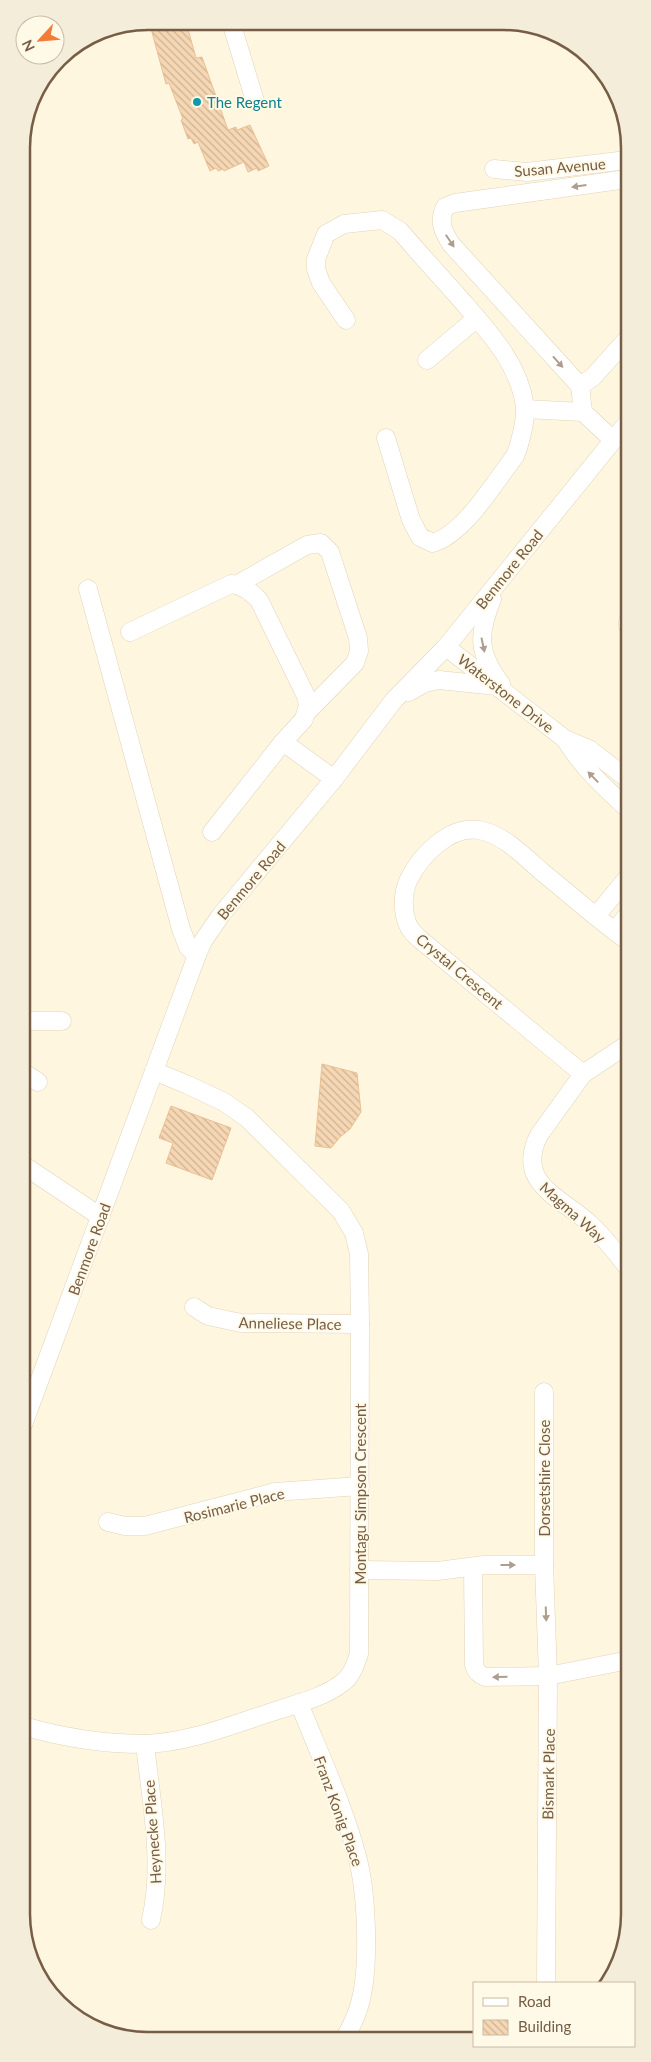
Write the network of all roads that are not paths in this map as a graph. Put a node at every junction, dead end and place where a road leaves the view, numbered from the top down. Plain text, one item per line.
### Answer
1 (233, 30) edge
2 (255, 101) dead end
3 (621, 161) edge
4 (494, 168) dead end
5 (621, 180) edge
6 (477, 318) junction
7 (346, 320) dead end
8 (621, 346) edge
9 (427, 360) dead end
10 (580, 386) junction
11 (525, 409) junction
12 (583, 412) junction
13 (621, 430) edge
14 (386, 438) dead end
15 (613, 440) junction
16 (499, 582) junction
17 (238, 584) junction
18 (88, 589) dead end
19 (130, 632) dead end
20 (446, 647) junction
21 (498, 686) junction
22 (513, 698) junction
23 (394, 700) junction
24 (307, 712) junction
25 (565, 738) junction
26 (283, 742) junction
27 (621, 774) edge
28 (334, 778) junction
29 (621, 802) edge
30 (212, 832) dead end
31 (621, 886) edge
32 (596, 916) junction
33 (621, 936) edge
34 (197, 955) junction
35 (30, 1021) edge
36 (62, 1021) dead end
37 (621, 1049) edge
38 (154, 1072) junction
39 (583, 1074) junction
40 (30, 1077) edge
41 (38, 1082) dead end
42 (30, 1169) edge
43 (101, 1217) junction
44 (621, 1260) edge
45 (194, 1307) dead end
46 (360, 1324) junction
47 (544, 1392) dead end
48 (30, 1406) edge
49 (360, 1486) junction
50 (108, 1522) dead end
51 (544, 1565) junction
52 (473, 1567) junction
53 (359, 1570) junction
54 (621, 1662) edge
55 (548, 1676) junction
56 (299, 1703) junction
57 (30, 1727) edge
58 (145, 1744) junction
59 (151, 1920) dead end
60 (546, 1982) edge
61 (348, 2032) edge

1 - 2 street
3 - 4 street, Susan Avenue
5 -> 10 street
6 - 7 street
6 - 9 street
6 - 11 street
8 - 10 street
10 - 12 street
11 - 12 street
11 - 14 street
12 - 15 street
13 - 15 street, Benmore Road
15 - 16 street, Benmore Road
16 - 20 street, Benmore Road
16 -> 22 street
17 - 19 street
17 - 24 street
17 - 24 street
18 - 34 street
20 - 21 street, Waterstone Drive
20 - 23 street, Benmore Road
21 - 22 street, Waterstone Drive
21 - 23 street
22 - 25 street, Waterstone Drive
23 - 28 street, Benmore Road
24 - 26 street
25 - 27 street, Waterstone Drive
29 -> 25 street, Waterstone Drive
26 - 28 street
26 - 30 street
28 - 34 street, Benmore Road
31 - 32 street
32 - 33 street, Crystal Crescent
32 - 39 street, Crystal Crescent
34 - 38 street, Benmore Road
35 - 36 street
37 - 39 street
38 - 43 street, Benmore Road
38 - 46 street, Montagu Simpson Crescent
39 - 44 street, Magma Way
40 - 41 street
42 - 43 street
43 - 48 street, Benmore Road
45 - 46 street, Anneliese Place
46 - 49 street, Montagu Simpson Crescent
47 - 51 street, Dorsetshire Close
49 - 50 street, Rosimarie Place
49 - 53 street, Montagu Simpson Crescent
52 -> 51 street
51 -> 55 street, Bismark Place
52 - 53 street
55 -> 52 street
53 - 56 street, Montagu Simpson Crescent
54 - 55 street
55 - 60 street, Bismark Place
56 - 58 street, Montagu Simpson Crescent
56 - 61 street, Franz Konig Place
57 - 58 street, Montagu Simpson Crescent
58 - 59 street, Heynecke Place

